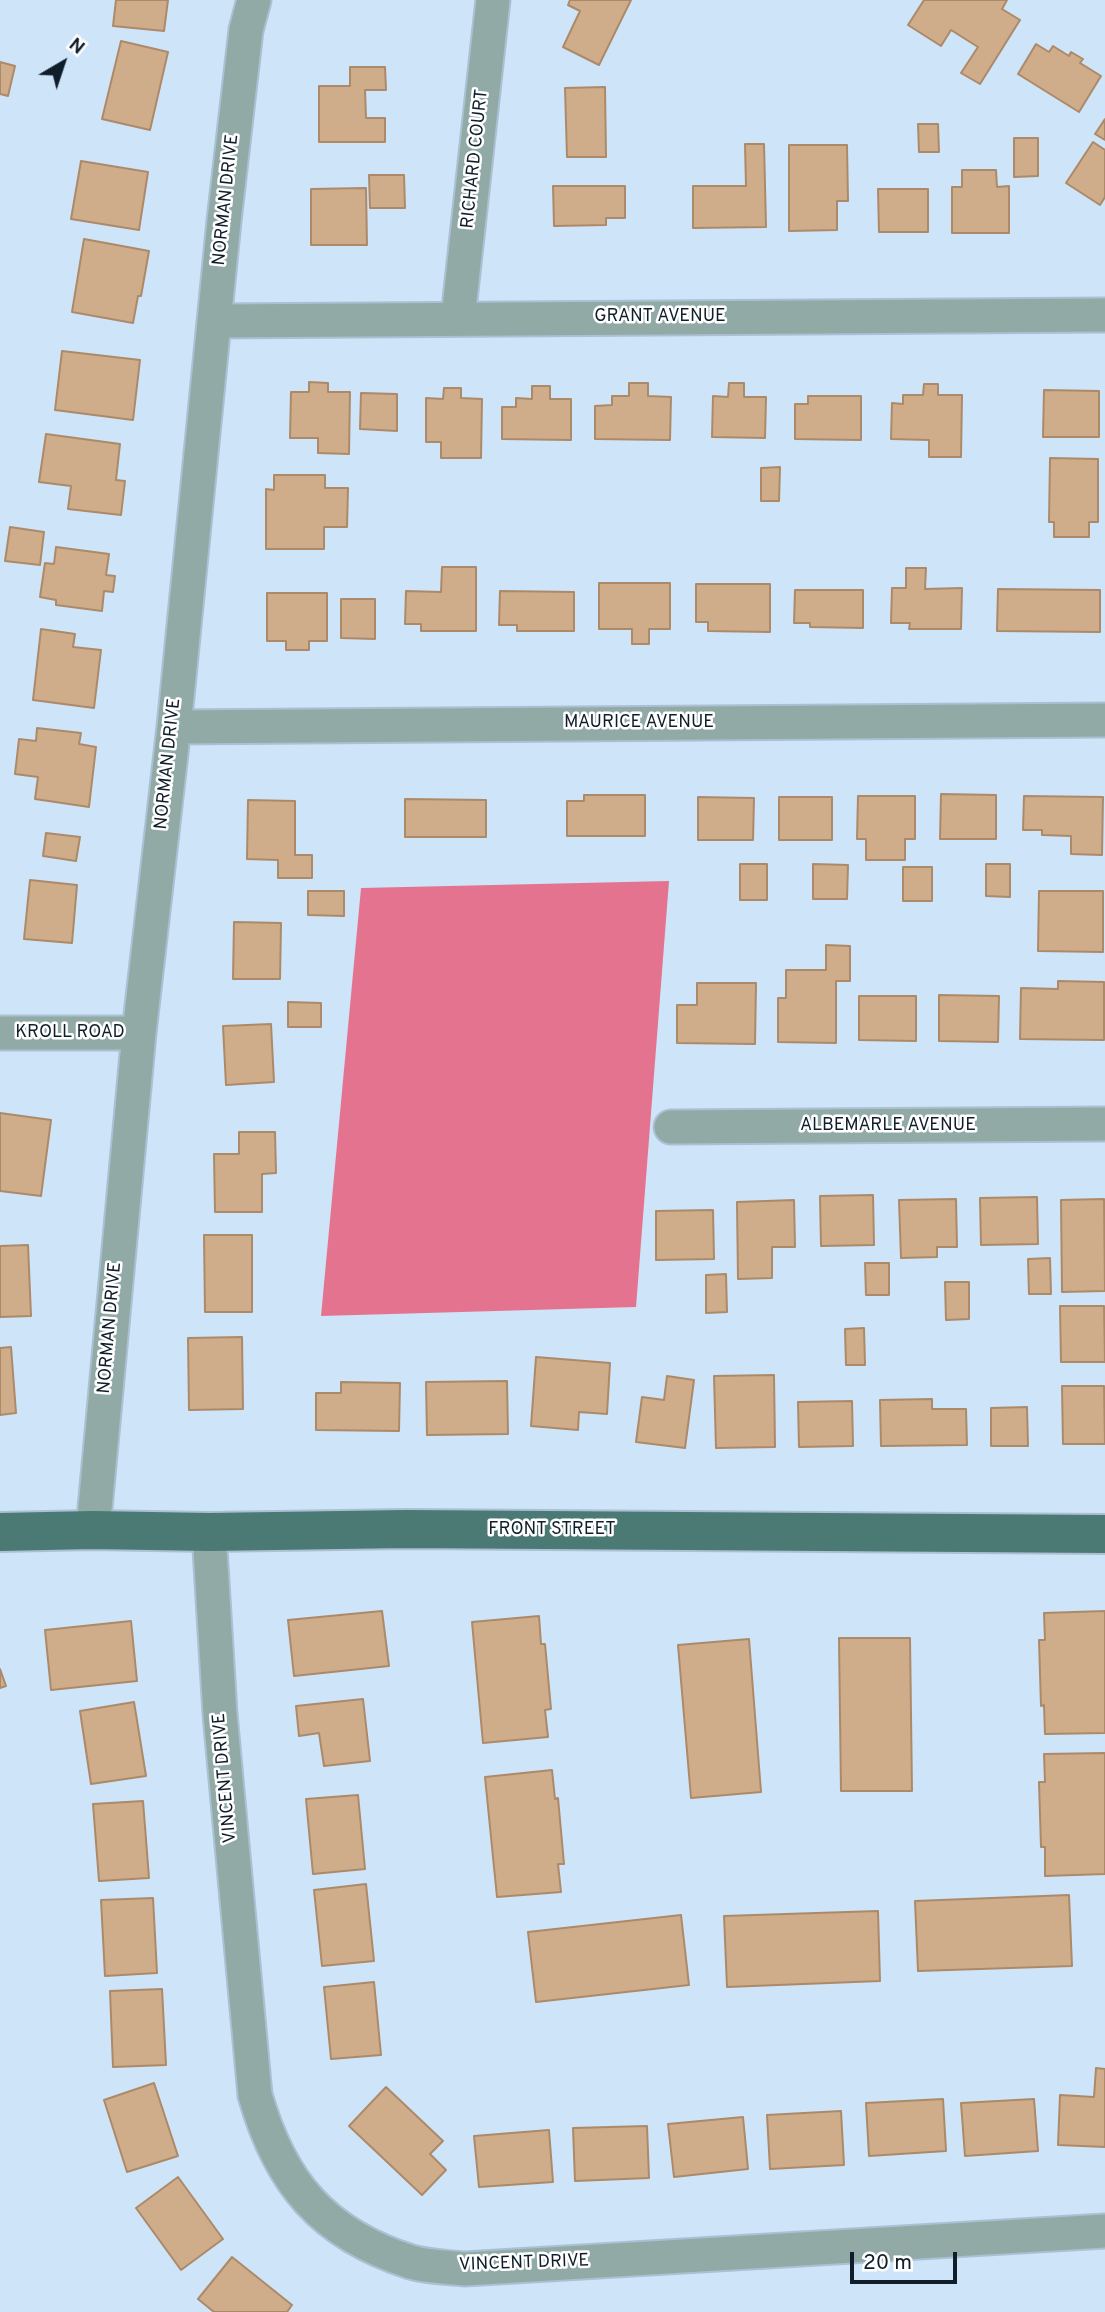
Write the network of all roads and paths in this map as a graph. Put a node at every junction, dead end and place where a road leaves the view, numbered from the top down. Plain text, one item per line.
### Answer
1 (254, 0) edge
2 (493, 0) edge
3 (1105, 314) edge
4 (458, 318) junction
5 (215, 321) junction
6 (1105, 720) edge
7 (174, 727) junction
8 (0, 1033) edge
9 (139, 1033) junction
10 (1105, 1125) edge
11 (671, 1127) dead end
12 (93, 1530) junction
13 (0, 1532) edge
14 (209, 1532) junction
15 (1105, 1534) edge
16 (1105, 2231) edge

1 - 5 street, NORMAN DRIVE
2 - 4 street, RICHARD COURT
3 - 4 street, GRANT AVENUE
4 - 5 street, GRANT AVENUE
5 - 7 street, NORMAN DRIVE
6 - 7 street, MAURICE AVENUE
7 - 9 street, NORMAN DRIVE
8 - 9 street, KROLL ROAD
9 - 12 street, NORMAN DRIVE
10 - 11 street, ALBEMARLE AVENUE
12 - 13 main road, FRONT STREET
12 - 14 main road, FRONT STREET
14 - 15 main road, FRONT STREET
14 - 16 street, VINCENT DRIVE

